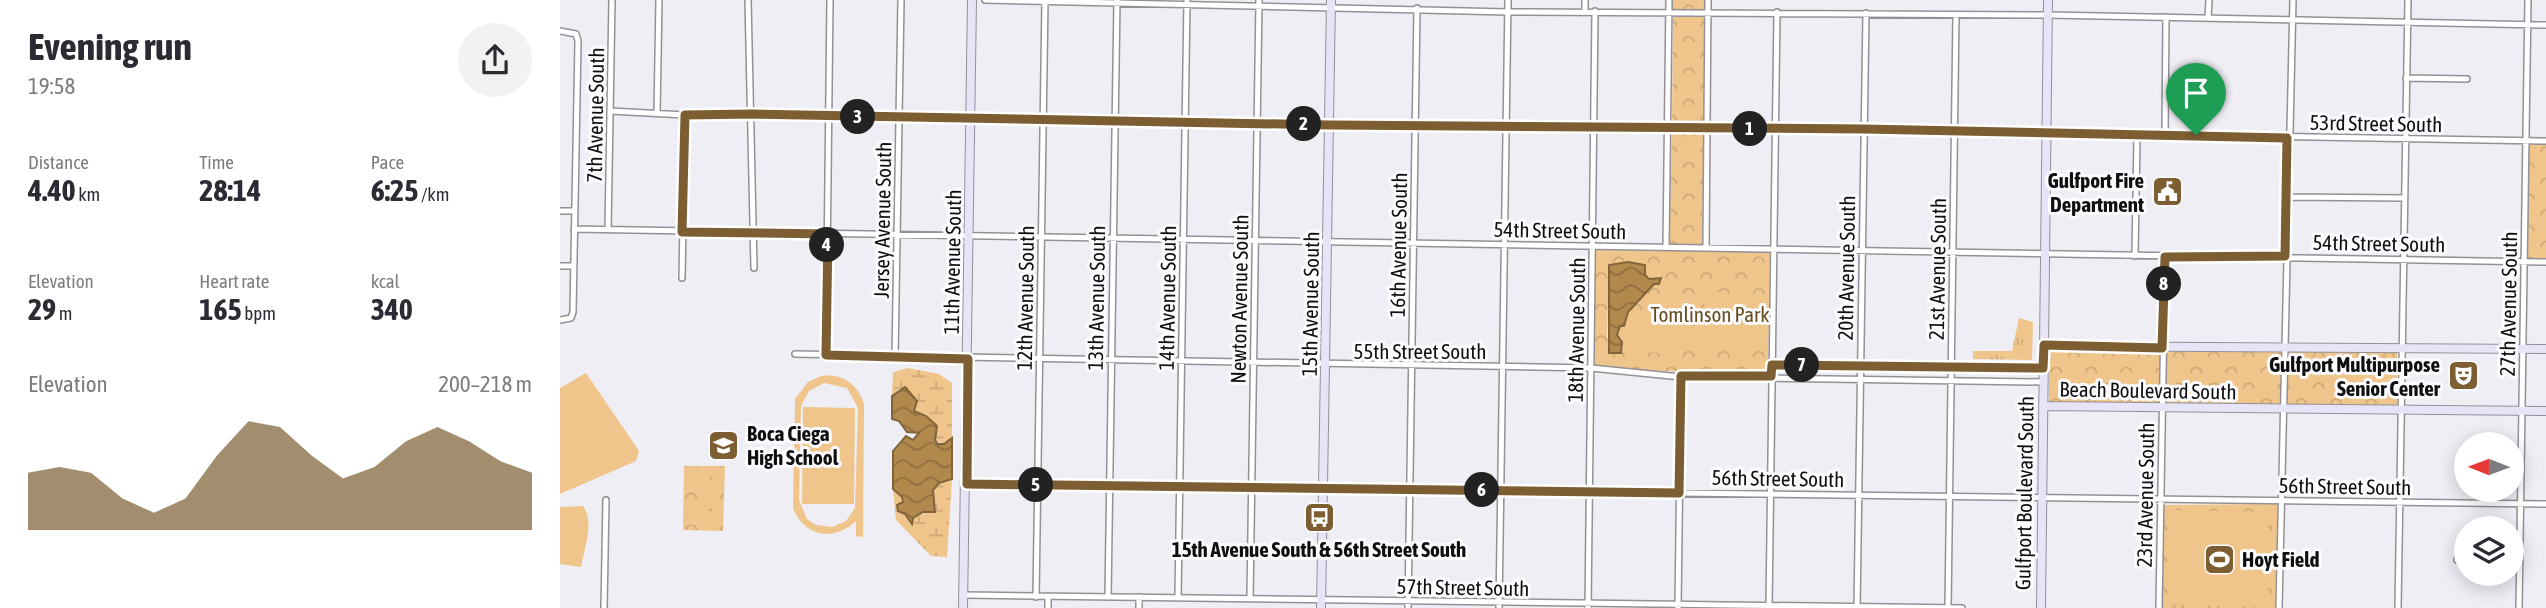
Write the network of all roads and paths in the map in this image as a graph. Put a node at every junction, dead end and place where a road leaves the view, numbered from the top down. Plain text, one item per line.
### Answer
1 (612, 0) edge
2 (659, 0) edge
3 (748, 0) edge
4 (831, 0) edge
5 (901, 0) edge
6 (972, 0) edge
7 (985, 0) edge
8 (1390, 0) edge
9 (1451, 0) edge
10 (1508, 0) edge
11 (1585, 0) edge
12 (1669, 0) edge
13 (1708, 0) edge
14 (2048, 0) edge
15 (2208, 0) edge
16 (2293, 0) edge
17 (2408, 0) edge
18 (2528, 0) edge
19 (1045, 1) edge
20 (1117, 2) edge
21 (1187, 3) edge
22 (1259, 3) edge
23 (1331, 4) edge
24 (1390, 8) junction
25 (1417, 8) junction
26 (1451, 10) junction
27 (1585, 11) junction
28 (1595, 11) junction
29 (1508, 12) junction
30 (1669, 12) junction
31 (1707, 12) junction
32 (1777, 12) junction
33 (1866, 13) junction
34 (1956, 15) junction
35 (2048, 15) junction
36 (2165, 17) junction
37 (2208, 18) junction
38 (2292, 20) junction
39 (2408, 23) junction
40 (2528, 25) junction
41 (2546, 25) edge
42 (560, 31) edge
43 (2406, 78) junction
44 (2466, 79) dead end
45 (610, 111) junction
46 (657, 113) junction
47 (752, 114) junction
48 (685, 115) junction
49 (829, 117) junction
50 (900, 118) junction
51 (971, 119) junction
52 (1043, 120) junction
53 (1115, 121) junction
54 (1185, 121) junction
55 (1257, 123) junction
56 (1330, 125) junction
57 (1507, 125) junction
58 (1594, 125) junction
59 (1415, 126) junction
60 (1667, 127) junction
61 (1707, 128) junction
62 (1864, 129) junction
63 (1774, 130) junction
64 (1954, 131) junction
65 (2046, 132) junction
66 (2165, 135) junction
67 (2137, 136) junction
68 (2287, 138) junction
69 (2405, 139) junction
70 (2526, 140) junction
71 (2546, 141) edge
72 (2287, 197) junction
73 (2404, 198) junction
74 (560, 211) edge
75 (574, 211) junction
76 (574, 229) junction
77 (608, 230) junction
78 (682, 232) junction
79 (755, 233) junction
80 (828, 234) junction
81 (898, 236) junction
82 (970, 237) junction
83 (1042, 238) junction
84 (1112, 240) junction
85 (1184, 241) junction
86 (1255, 243) junction
87 (1328, 244) junction
88 (1413, 244) junction
89 (1504, 245) junction
90 (1592, 247) junction
91 (1666, 247) junction
92 (1706, 248) junction
93 (1773, 249) junction
94 (1862, 251) junction
95 (1953, 252) junction
96 (2046, 255) junction
97 (2285, 256) junction
98 (2136, 257) junction
99 (2165, 257) junction
100 (2404, 260) junction
101 (2524, 261) junction
102 (2546, 262) edge
103 (560, 266) edge
104 (574, 266) junction
105 (754, 268) dead end
106 (682, 278) dead end
107 (560, 320) edge
108 (2044, 345) junction
109 (2162, 348) junction
110 (2283, 348) junction
111 (2403, 348) junction
112 (2523, 349) junction
113 (2546, 349) edge
114 (795, 354) dead end
115 (826, 355) junction
116 (895, 357) junction
117 (968, 359) junction
118 (1039, 360) junction
119 (1111, 361) junction
120 (1182, 363) junction
121 (1254, 364) junction
122 (1772, 365) junction
123 (1861, 365) junction
124 (1326, 366) junction
125 (1412, 366) junction
126 (1951, 366) junction
127 (1502, 367) junction
128 (1591, 368) junction
129 (2043, 368) junction
130 (1681, 376) junction
131 (1771, 376) junction
132 (1861, 378) junction
133 (1951, 381) junction
134 (2043, 382) junction
135 (2043, 406) junction
136 (2161, 408) junction
137 (2283, 409) junction
138 (2402, 409) junction
139 (2522, 411) junction
140 (2546, 411) edge
141 (967, 484) junction
142 (1038, 485) junction
143 (1109, 486) junction
144 (1180, 486) junction
145 (1252, 487) junction
146 (1324, 488) junction
147 (1410, 489) junction
148 (1501, 491) junction
149 (1589, 492) junction
150 (1679, 493) junction
151 (1770, 494) junction
152 (1859, 495) junction
153 (1949, 496) junction
154 (2041, 498) junction
155 (2161, 499) junction
156 (606, 500) dead end
157 (2282, 501) junction
158 (2400, 502) junction
159 (2521, 504) junction
160 (2546, 504) edge
161 (2521, 516) edge
162 (2519, 586) edge
163 (964, 595) junction
164 (1048, 596) junction
165 (1036, 597) junction
166 (1108, 597) junction
167 (1139, 597) junction
168 (1178, 597) junction
169 (1228, 598) junction
170 (1251, 598) junction
171 (1322, 604) edge
172 (1408, 605) edge
173 (1499, 606) edge
174 (1588, 606) edge
175 (1678, 607) edge
176 (1769, 607) edge
177 (604, 608) edge
178 (963, 608) edge
179 (1048, 608) edge
180 (1139, 608) edge
181 (1228, 608) edge
182 (1857, 608) edge
183 (1948, 608) edge
184 (1962, 608) edge
185 (2040, 608) edge
186 (2159, 608) edge
187 (2279, 608) edge
188 (2398, 608) edge
189 (2519, 608) edge

1 - 45 street, 7th Avenue South
2 - 46 street
3 - 47 street
4 - 49 street
5 - 50 street, Jersey Avenue South
6 - 51 street, 11th Avenue South
7 - 19 street
8 - 24 street
9 - 26 street
10 - 29 street
11 - 27 street
12 - 30 street
13 - 31 street
14 - 35 street, Gulfport Boulevard South
15 - 37 street
16 - 38 street
17 - 39 street
18 - 40 street, 27th Avenue South
19 - 20 street
19 - 52 street, 12th Avenue South
20 - 21 street
20 - 53 street, 13th Avenue South
21 - 22 street
21 - 54 street, 14th Avenue South
22 - 23 street
22 - 55 street, Newton Avenue South
23 - 24 street
23 - 56 street, 15th Avenue South
24 - 25 street
25 - 26 street
25 - 59 street, 16th Avenue South
26 - 29 street
27 - 28 street
27 - 29 street
28 - 30 street
28 - 58 street, 18th Avenue South
29 - 57 street
30 - 31 street
30 - 60 street
31 - 32 street
31 - 61 street
32 - 33 street
32 - 63 street
33 - 34 street
33 - 62 street, 20th Avenue South
34 - 35 street
34 - 64 street, 21st Avenue South
35 - 36 street
35 - 65 street, Gulfport Boulevard South
36 - 37 street
36 - 66 street
37 - 38 street
38 - 39 street
38 - 68 street
39 - 40 street
39 - 43 street
40 - 41 street
40 - 70 street, 27th Avenue South
42 - 75 street
43 - 44 street
43 - 69 street
45 - 46 street, 53rd Street South
45 - 77 street, 7th Avenue South
46 - 48 street, 53rd Street South
47 - 48 street, 53rd Street South
47 - 49 street, 53rd Street South
47 - 79 street
48 - 78 street
49 - 50 street, 53rd Street South
49 - 80 street
50 - 51 street, 53rd Street South
50 - 81 street, Jersey Avenue South
51 - 52 street, 53rd Street South
51 - 82 street, 11th Avenue South
52 - 53 street, 53rd Street South
52 - 83 street, 12th Avenue South
53 - 54 street, 53rd Street South
53 - 84 street, 13th Avenue South
54 - 55 street, 53rd Street South
54 - 85 street, 14th Avenue South
55 - 56 street, 53rd Street South
55 - 86 street, Newton Avenue South
56 - 59 street, 53rd Street South
56 - 87 street, 15th Avenue South
57 - 58 street, 53rd Street South
57 - 59 street, 53rd Street South
57 - 89 street
58 - 60 street, 53rd Street South
58 - 90 street, 18th Avenue South
59 - 88 street, 16th Avenue South
60 - 61 street, 53rd Street South
60 - 91 street
61 - 63 street, 53rd Street South
61 - 92 street
62 - 63 street, 53rd Street South
62 - 64 street, 53rd Street South
62 - 94 street, 20th Avenue South
63 - 93 street
64 - 65 street, 53rd Street South
64 - 95 street, 21st Avenue South
65 - 67 street, 53rd Street South
65 - 96 street, Gulfport Boulevard South
66 - 67 street, 53rd Street South
66 - 68 street, 53rd Street South
67 - 98 street
68 - 69 street, 53rd Street South
68 - 72 street
69 - 70 street, 53rd Street South
69 - 73 street
70 - 71 street, 53rd Street South
70 - 101 street, 27th Avenue South
72 - 73 street
72 - 97 street
73 - 100 street
74 - 75 street
75 - 76 street
76 - 77 street, 54th Street South
76 - 104 street
77 - 78 street, 54th Street South
78 - 79 street, 54th Street South
78 - 106 street
79 - 80 street, 54th Street South
79 - 105 street
80 - 81 street, 54th Street South
80 - 115 street
81 - 82 street, 54th Street South
81 - 116 street, Jersey Avenue South
82 - 83 street, 54th Street South
82 - 117 street, 11th Avenue South
83 - 84 street, 54th Street South
83 - 118 street, 12th Avenue South
84 - 85 street, 54th Street South
84 - 119 street, 13th Avenue South
85 - 86 street, 54th Street South
85 - 120 street, 14th Avenue South
86 - 87 street, 54th Street South
86 - 121 street, Newton Avenue South
87 - 88 street, 54th Street South
87 - 124 street, 15th Avenue South
88 - 89 street, 54th Street South
88 - 125 street, 16th Avenue South
89 - 90 street, 54th Street South
89 - 127 street
90 - 91 street, 54th Street South
90 - 128 street, 18th Avenue South
91 - 92 street, 54th Street South
92 - 93 street, 54th Street South
93 - 94 street, 54th Street South
93 - 122 street
94 - 95 street, 54th Street South
94 - 123 street, 20th Avenue South
95 - 96 street, 54th Street South
95 - 126 street, 21st Avenue South
96 - 98 street, 54th Street South
96 - 108 street, Gulfport Boulevard South
97 - 99 street, 54th Street South
97 - 100 street, 54th Street South
97 - 110 street
98 - 99 street, 54th Street South
99 - 109 street, 23rd Avenue South
100 - 101 street, 54th Street South
100 - 111 street
101 - 102 street, 54th Street South
101 - 112 street, 27th Avenue South
103 - 104 street
104 - 107 street
108 - 109 street, Beach Boulevard South
108 - 129 street, Gulfport Boulevard South
109 - 110 street, Beach Boulevard South
109 - 136 street, 23rd Avenue South
110 - 111 street, Beach Boulevard South
110 - 137 street
111 - 112 street, Beach Boulevard South
111 - 138 street
112 - 113 street, Beach Boulevard South
112 - 139 street, 27th Avenue South
114 - 115 street, 55th Street South
115 - 116 street, 55th Street South
116 - 117 street, 55th Street South
117 - 118 street, 55th Street South
117 - 141 street, 11th Avenue South
118 - 119 street, 55th Street South
118 - 142 street, 12th Avenue South
119 - 120 street, 55th Street South
119 - 143 street, 13th Avenue South
120 - 121 street, 55th Street South
120 - 144 street, 14th Avenue South
121 - 124 street, 55th Street South
121 - 145 street, Newton Avenue South
122 - 123 street
122 - 131 street
123 - 126 street
123 - 132 street, 20th Avenue South
124 - 125 street, 55th Street South
124 - 146 street, 15th Avenue South
125 - 127 street, 55th Street South
125 - 147 street, 16th Avenue South
126 - 129 street
126 - 133 street, 21st Avenue South
127 - 128 street, 55th Street South
127 - 148 street
128 - 130 street, 55th Street South
128 - 149 street, 18th Avenue South
129 - 134 street, Gulfport Boulevard South
130 - 131 street, 55th Street South
130 - 150 street
131 - 132 street, 55th Street South
131 - 151 street
132 - 133 street, 55th Street South
132 - 152 street, 20th Avenue South
133 - 134 street, 55th Street South
133 - 153 street, 21st Avenue South
134 - 135 street, Gulfport Boulevard South
135 - 136 street, Beach Boulevard South
135 - 154 street, Gulfport Boulevard South
136 - 137 street, Beach Boulevard South
136 - 155 street, 23rd Avenue South
137 - 138 street, Beach Boulevard South
137 - 157 street
138 - 139 street, Beach Boulevard South
138 - 158 street
139 - 140 street, Beach Boulevard South
139 - 159 street, 27th Avenue South
141 - 142 street, 56th Street South
141 - 163 street, 11th Avenue South
142 - 143 street, 56th Street South
142 - 165 street, 12th Avenue South
143 - 144 street, 56th Street South
143 - 166 street, 13th Avenue South
144 - 145 street, 56th Street South
144 - 168 street, 14th Avenue South
145 - 146 street, 56th Street South
145 - 170 street, Newton Avenue South
146 - 147 street, 56th Street South
146 - 171 street, 15th Avenue South
147 - 148 street, 56th Street South
147 - 172 street, 16th Avenue South
148 - 149 street, 56th Street South
148 - 173 street
149 - 150 street, 56th Street South
149 - 174 street, 18th Avenue South
150 - 151 street, 56th Street South
150 - 175 street
151 - 152 street, 56th Street South
151 - 176 street
152 - 153 street, 56th Street South
152 - 182 street, 20th Avenue South
153 - 154 street, 56th Street South
153 - 183 street, 21st Avenue South
154 - 155 street, 56th Street South
154 - 185 street, Gulfport Boulevard South
155 - 157 street, 56th Street South
155 - 186 street, 23rd Avenue South
156 - 177 street
157 - 158 street, 56th Street South
157 - 187 street
158 - 159 street, 56th Street South
158 - 188 street
159 - 160 street, 56th Street South
159 - 161 street, 27th Avenue South
162 - 189 street, 27th Avenue South
163 - 165 street, 57th Street South
163 - 178 street, 11th Avenue South
164 - 165 street, 57th Street South
164 - 166 street, 57th Street South
164 - 179 street
166 - 167 street, 57th Street South
167 - 168 street, 57th Street South
167 - 180 street
168 - 169 street, 57th Street South
169 - 170 street, 57th Street South
169 - 181 street
170 - 171 street, 57th Street South
171 - 172 street, 57th Street South
172 - 173 street, 57th Street South
173 - 174 street, 57th Street South
174 - 175 street, 57th Street South
175 - 176 street, 57th Street South
176 - 182 street, 57th Street South
182 - 183 street, 57th Street South
183 - 184 street, 57th Street South

